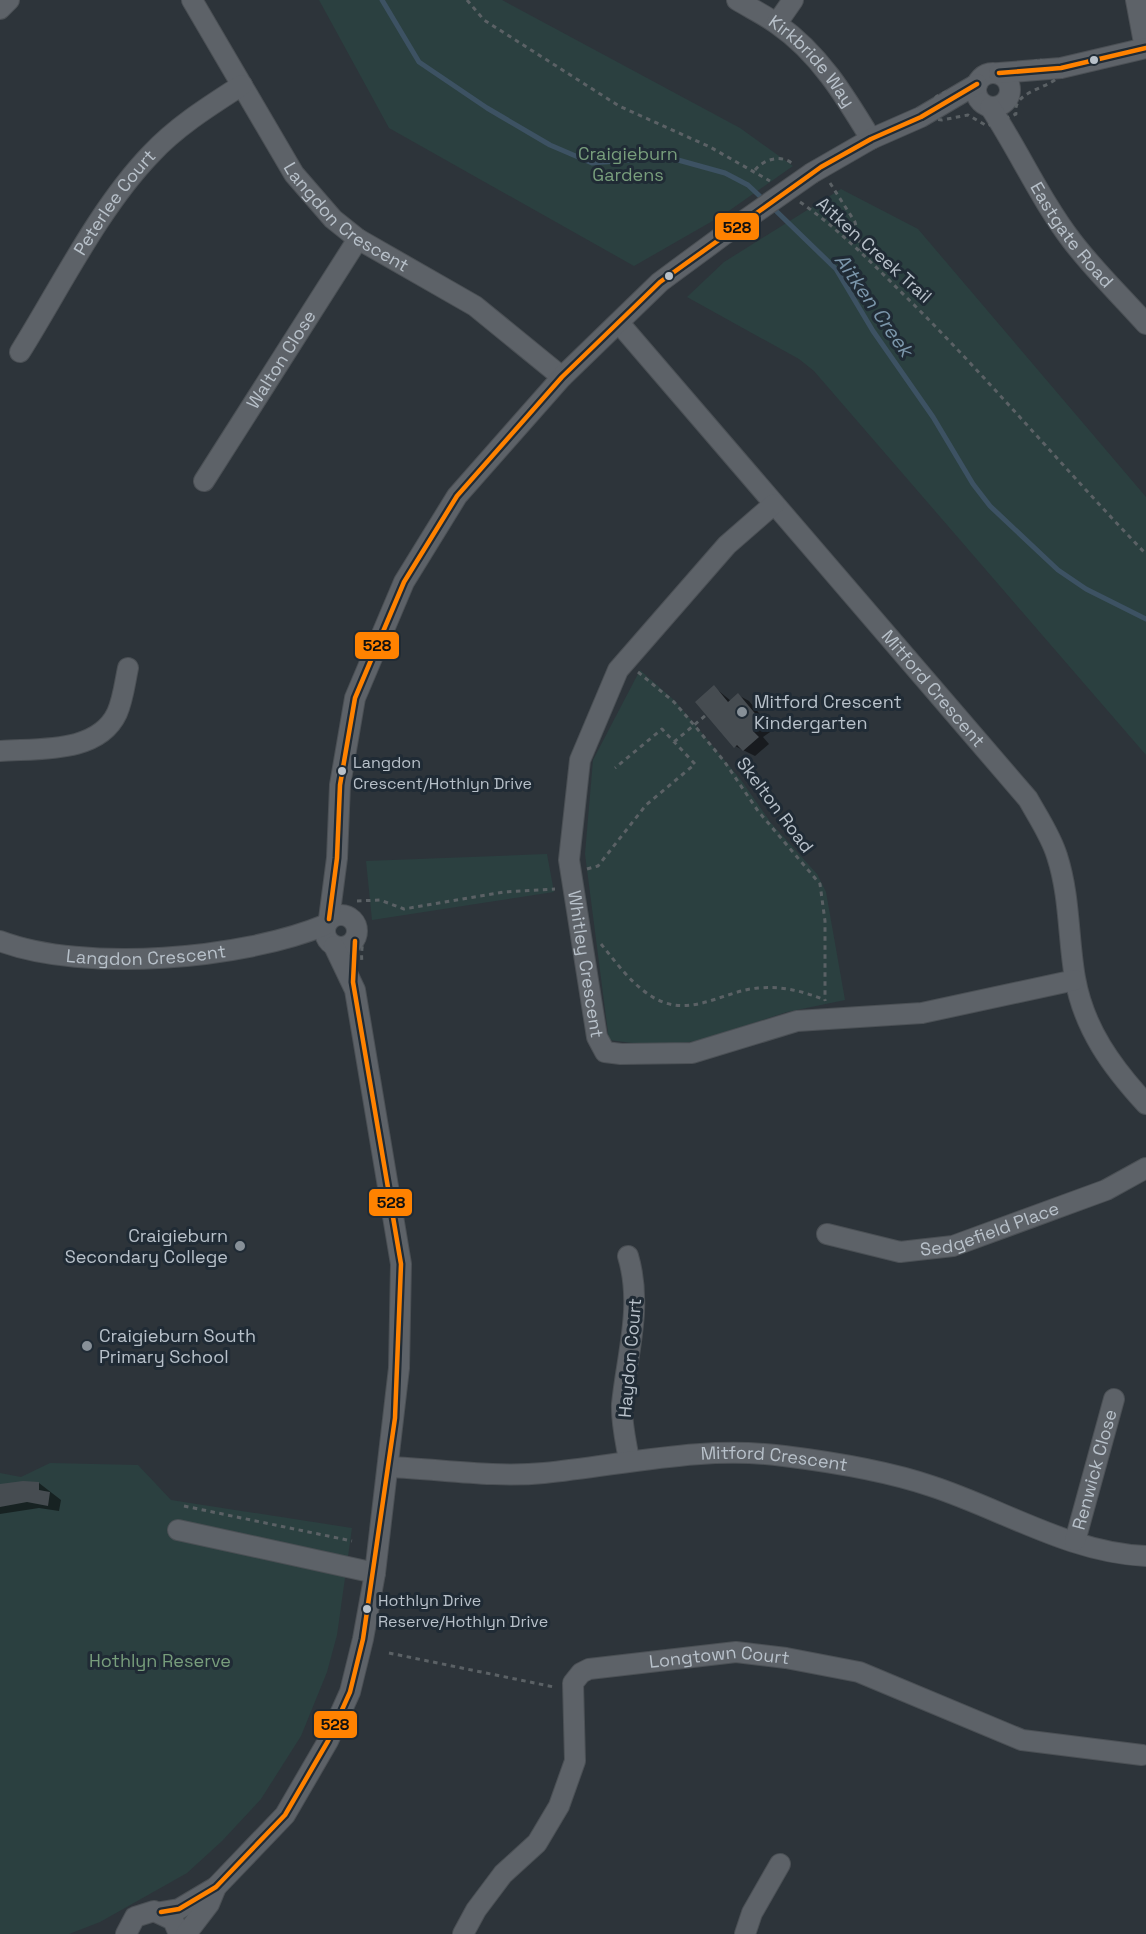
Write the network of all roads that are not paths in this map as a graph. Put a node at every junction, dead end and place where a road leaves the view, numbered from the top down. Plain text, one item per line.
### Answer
1 (9, 0) edge
2 (192, 0) edge
3 (737, 0) edge
4 (793, 0) edge
5 (1136, 0) edge
6 (0, 9) edge
7 (777, 23) junction
8 (1146, 48) edge
9 (1061, 68) junction
10 (999, 73) junction
11 (977, 84) junction
12 (242, 85) junction
13 (998, 107) junction
14 (921, 117) junction
15 (871, 139) junction
16 (358, 238) junction
17 (618, 322) junction
18 (1146, 324) edge
19 (20, 352) dead end
20 (562, 377) junction
21 (204, 481) dead end
22 (774, 504) junction
23 (128, 668) dead end
24 (0, 751) edge
25 (337, 858) junction
26 (353, 910) junction
27 (329, 933) junction
28 (0, 941) edge
29 (355, 941) junction
30 (1075, 980) junction
31 (353, 982) junction
32 (1146, 1104) edge
33 (1146, 1168) edge
34 (827, 1234) dead end
35 (628, 1256) dead end
36 (1114, 1399) dead end
37 (629, 1460) junction
38 (390, 1467) junction
39 (178, 1530) dead end
40 (1075, 1541) junction
41 (1146, 1556) edge
42 (375, 1573) junction
43 (1142, 1755) dead end
44 (780, 1864) dead end
45 (216, 1887) junction
46 (161, 1912) junction
47 (126, 1934) edge
48 (179, 1934) edge
49 (186, 1934) edge
50 (463, 1934) edge
51 (745, 1934) edge

1 - 6 street
2 - 12 street, Langdon Crescent
3 - 7 street, Kirkbride Way
4 - 7 street
5 - 8 street
7 - 15 street, Kirkbride Way
8 - 9 street
9 - 10 street
9 - 13 street
10 - 11 street
10 - 13 street
11 - 13 street
11 - 14 street
12 - 16 street, Langdon Crescent
12 - 19 street, Peterlee Court
13 - 14 street
13 - 18 street, Eastgate Road
14 - 15 street
15 - 17 street, bridge
16 - 20 street, Langdon Crescent
16 - 21 street, Walton Close
17 - 20 street
17 - 22 street, Mitford Crescent
20 - 25 street
22 - 30 street, Mitford Crescent
22 - 30 street, Whitley Crescent
23 - 24 street
25 - 26 street
25 - 27 street
26 - 27 street
26 - 29 street
27 - 28 street, Langdon Crescent
27 - 29 street
27 - 31 street
29 - 31 street
30 - 32 street, Mitford Crescent
31 - 38 street
33 - 34 street, Sedgefield Place
35 - 37 street, Haydon Court
36 - 40 street, Renwick Close
37 - 38 street, Mitford Crescent
37 - 40 street, Mitford Crescent
38 - 42 street
39 - 42 street
40 - 41 street, Mitford Crescent
42 - 45 street
43 - 50 street, Longtown Court
44 - 51 street
45 - 46 street
45 - 49 street
46 - 47 street
46 - 48 street

